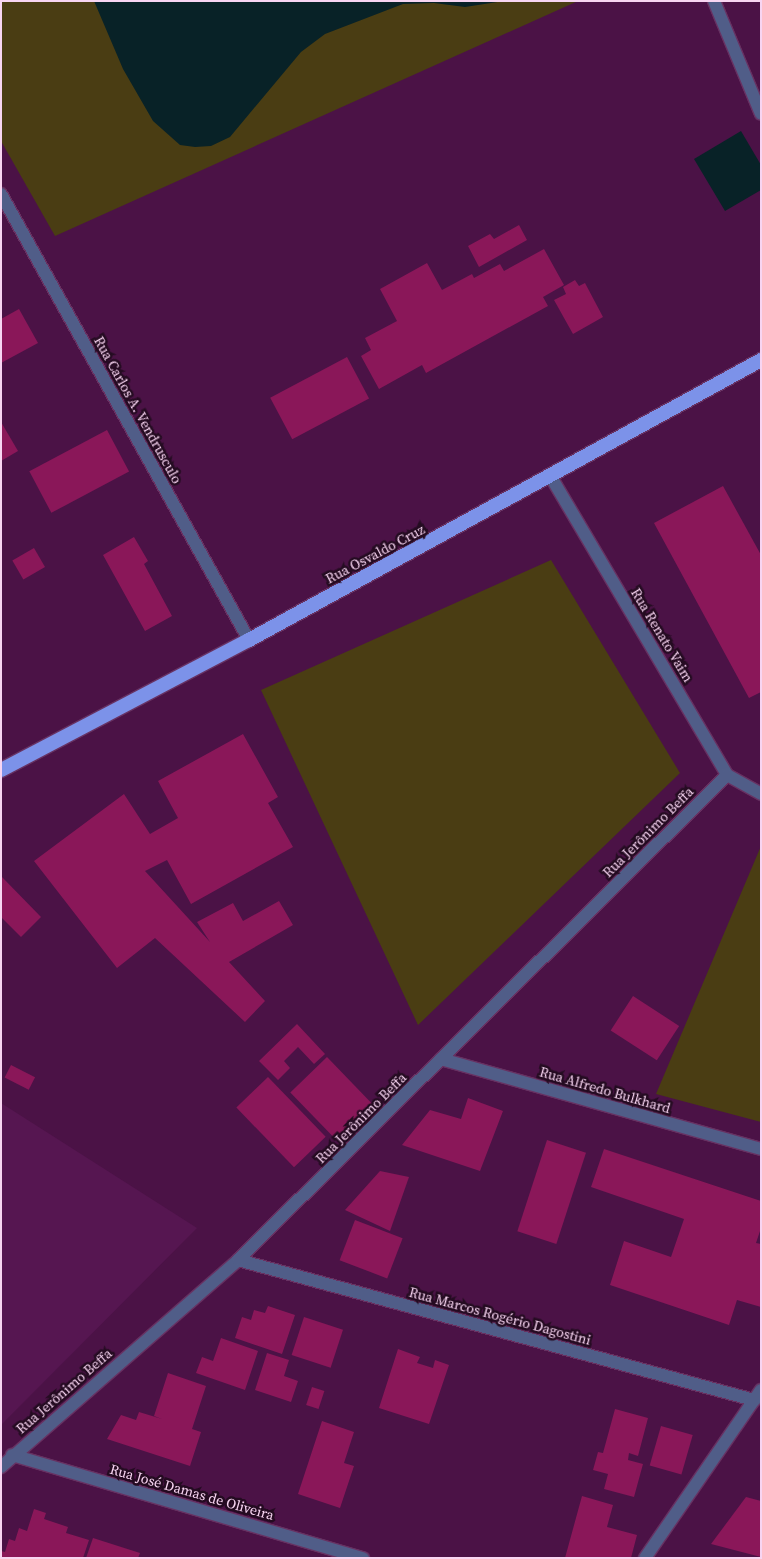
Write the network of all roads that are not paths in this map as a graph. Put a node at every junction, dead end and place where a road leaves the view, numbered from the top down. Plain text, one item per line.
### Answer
1 (714, 1) edge
2 (761, 114) edge
3 (1, 194) edge
4 (761, 360) edge
5 (551, 477) junction
6 (249, 640) junction
7 (1, 770) edge
8 (727, 774) junction
9 (761, 794) edge
10 (441, 1059) junction
11 (761, 1149) edge
12 (238, 1260) junction
13 (758, 1395) edge
14 (12, 1455) junction
15 (1, 1467) edge
16 (363, 1558) edge
17 (645, 1558) edge

1 - 2 street
3 - 6 street, Rua Carlos A. Vendrusculo
4 - 5 highway, Rua Osvaldo Cruz
5 - 6 highway, Rua Osvaldo Cruz
5 - 8 street, Rua Renato Vaim
6 - 7 highway, Rua Osvaldo Cruz
8 - 9 street, Rua Renato Vaim
8 - 10 street, Rua Jerônimo Beffa
10 - 11 street, Rua Alfredo Bulkhard
10 - 12 street, Rua Jerônimo Beffa
12 - 13 street, Rua Marcos Rogério Dagostini
12 - 14 street, Rua Jerônimo Beffa
13 - 17 street
14 - 15 street, Rua Jerônimo Beffa
14 - 16 street, Rua José Damas de Oliveira

